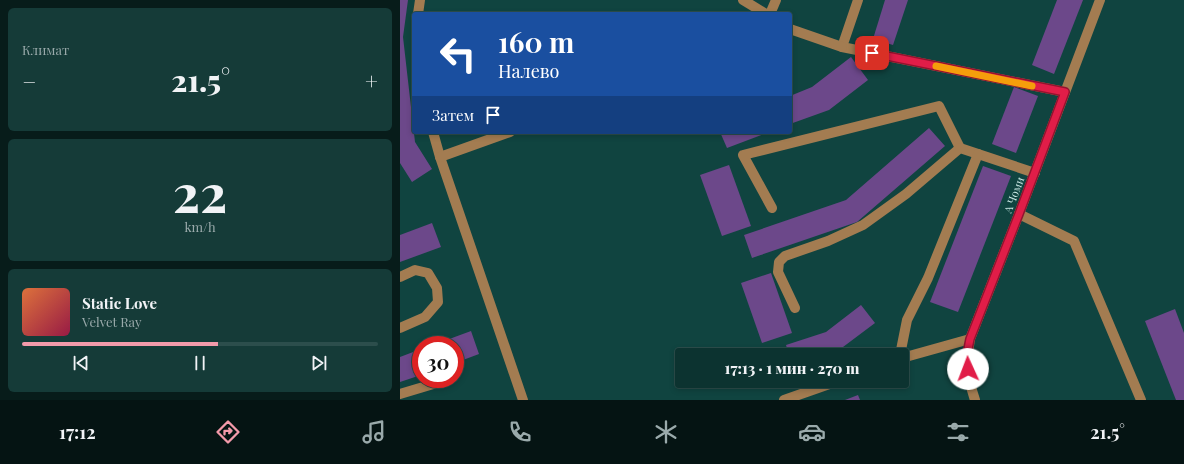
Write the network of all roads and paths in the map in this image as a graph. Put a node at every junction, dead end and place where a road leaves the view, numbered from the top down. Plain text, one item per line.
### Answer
1 (420, 0) edge
2 (743, 0) edge
3 (776, 0) edge
4 (858, 0) edge
5 (1100, 0) edge
6 (418, 12) edge
7 (763, 12) edge
8 (771, 12) edge
9 (792, 30) edge
10 (842, 47) junction
11 (1065, 92) junction
12 (434, 134) edge
13 (504, 134) edge
14 (960, 148) junction
15 (978, 154) junction
16 (440, 157) junction
17 (1035, 173) junction
18 (772, 208) dead end
19 (1019, 214) junction
20 (400, 277) edge
21 (795, 308) dead end
22 (400, 328) edge
23 (970, 339) junction
24 (901, 348) edge
25 (909, 356) edge
26 (420, 388) edge
27 (818, 388) edge
28 (400, 394) edge
29 (972, 398) edge
30 (523, 400) edge
31 (784, 400) edge
32 (1141, 400) edge

1 - 6 street
2 - 7 street
3 - 8 street
4 - 10 street
5 - 11 street, А Чоми
9 - 10 street
10 - 11 street
11 - 17 street, А Чоми
12 - 16 street
13 - 16 street
14 - 15 street
14 - 18 street
14 - 21 street
15 - 17 street
15 - 24 street
16 - 30 street
17 - 19 street, А Чоми
19 - 23 street, А Чоми
19 - 32 street
20 - 22 street
23 - 25 street
23 - 29 street, А Чоми
26 - 28 street
27 - 31 street

